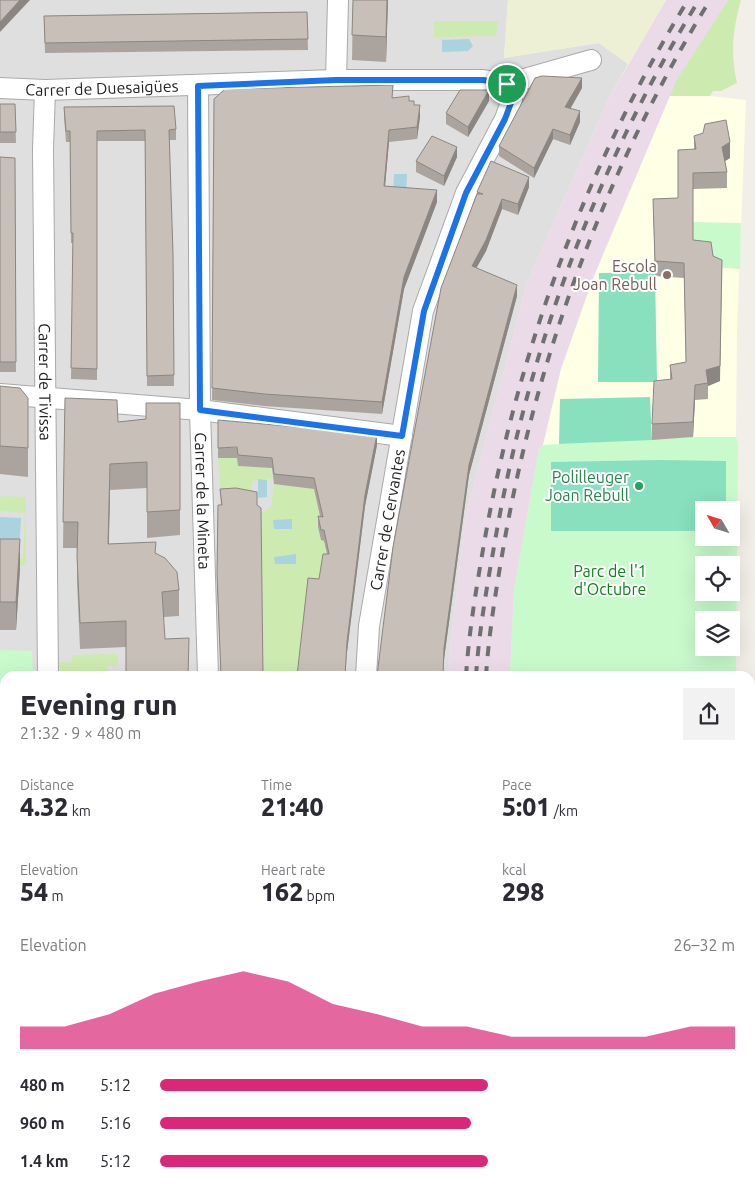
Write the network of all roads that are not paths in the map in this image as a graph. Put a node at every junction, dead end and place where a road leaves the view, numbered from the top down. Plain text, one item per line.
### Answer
1 (338, 0) edge
2 (590, 60) dead end
3 (336, 80) junction
4 (507, 84) junction
5 (198, 86) junction
6 (0, 88) edge
7 (45, 90) junction
8 (0, 394) edge
9 (45, 398) junction
10 (200, 410) junction
11 (402, 436) junction
12 (48, 671) edge
13 (208, 671) edge
14 (366, 671) edge

1 - 3 street
2 - 4 street, Carrer de Duesaigües
3 - 4 street, Carrer de Duesaigües
3 - 5 street, Carrer de Duesaigües
4 - 11 street, Carrer de Cervantes
5 - 7 street, Carrer de Duesaigües
5 - 10 street, Carrer de la Mineta
6 - 7 street, Carrer de Duesaigües
7 - 9 street, Carrer de Tivissa
8 - 9 street
9 - 10 street
9 - 12 street, Carrer de Tivissa
10 - 11 street
10 - 13 street, Carrer de la Mineta
11 - 14 street, Carrer de Cervantes

